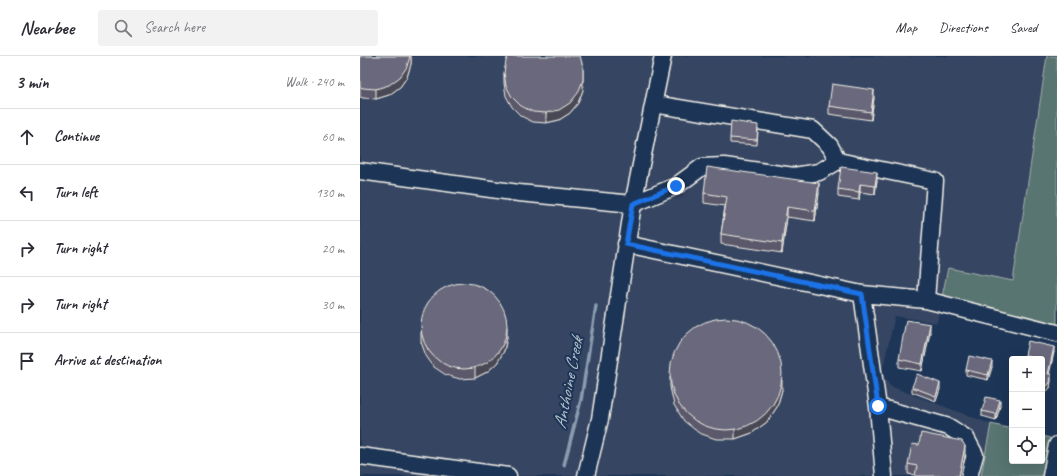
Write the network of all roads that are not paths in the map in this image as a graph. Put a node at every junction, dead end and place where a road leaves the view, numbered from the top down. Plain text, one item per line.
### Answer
1 (663, 56) edge
2 (654, 104) junction
3 (838, 161) junction
4 (360, 171) edge
5 (633, 204) junction
6 (626, 244) junction
7 (862, 294) junction
8 (926, 300) junction
9 (1057, 333) edge
10 (878, 406) junction
11 (1057, 445) edge
12 (360, 456) edge
13 (430, 471) edge
14 (471, 473) edge
15 (508, 476) edge
16 (586, 476) edge
17 (884, 476) edge
18 (969, 476) edge
19 (1051, 476) edge

1 - 2 street
2 - 3 street
2 - 5 street
3 - 5 street
3 - 8 street
4 - 5 street
5 - 6 street
6 - 7 street
6 - 16 street
7 - 8 street
7 - 10 street
8 - 9 street
10 - 17 street
10 - 18 street
11 - 19 street
12 - 13 street
13 - 14 street
14 - 15 street

